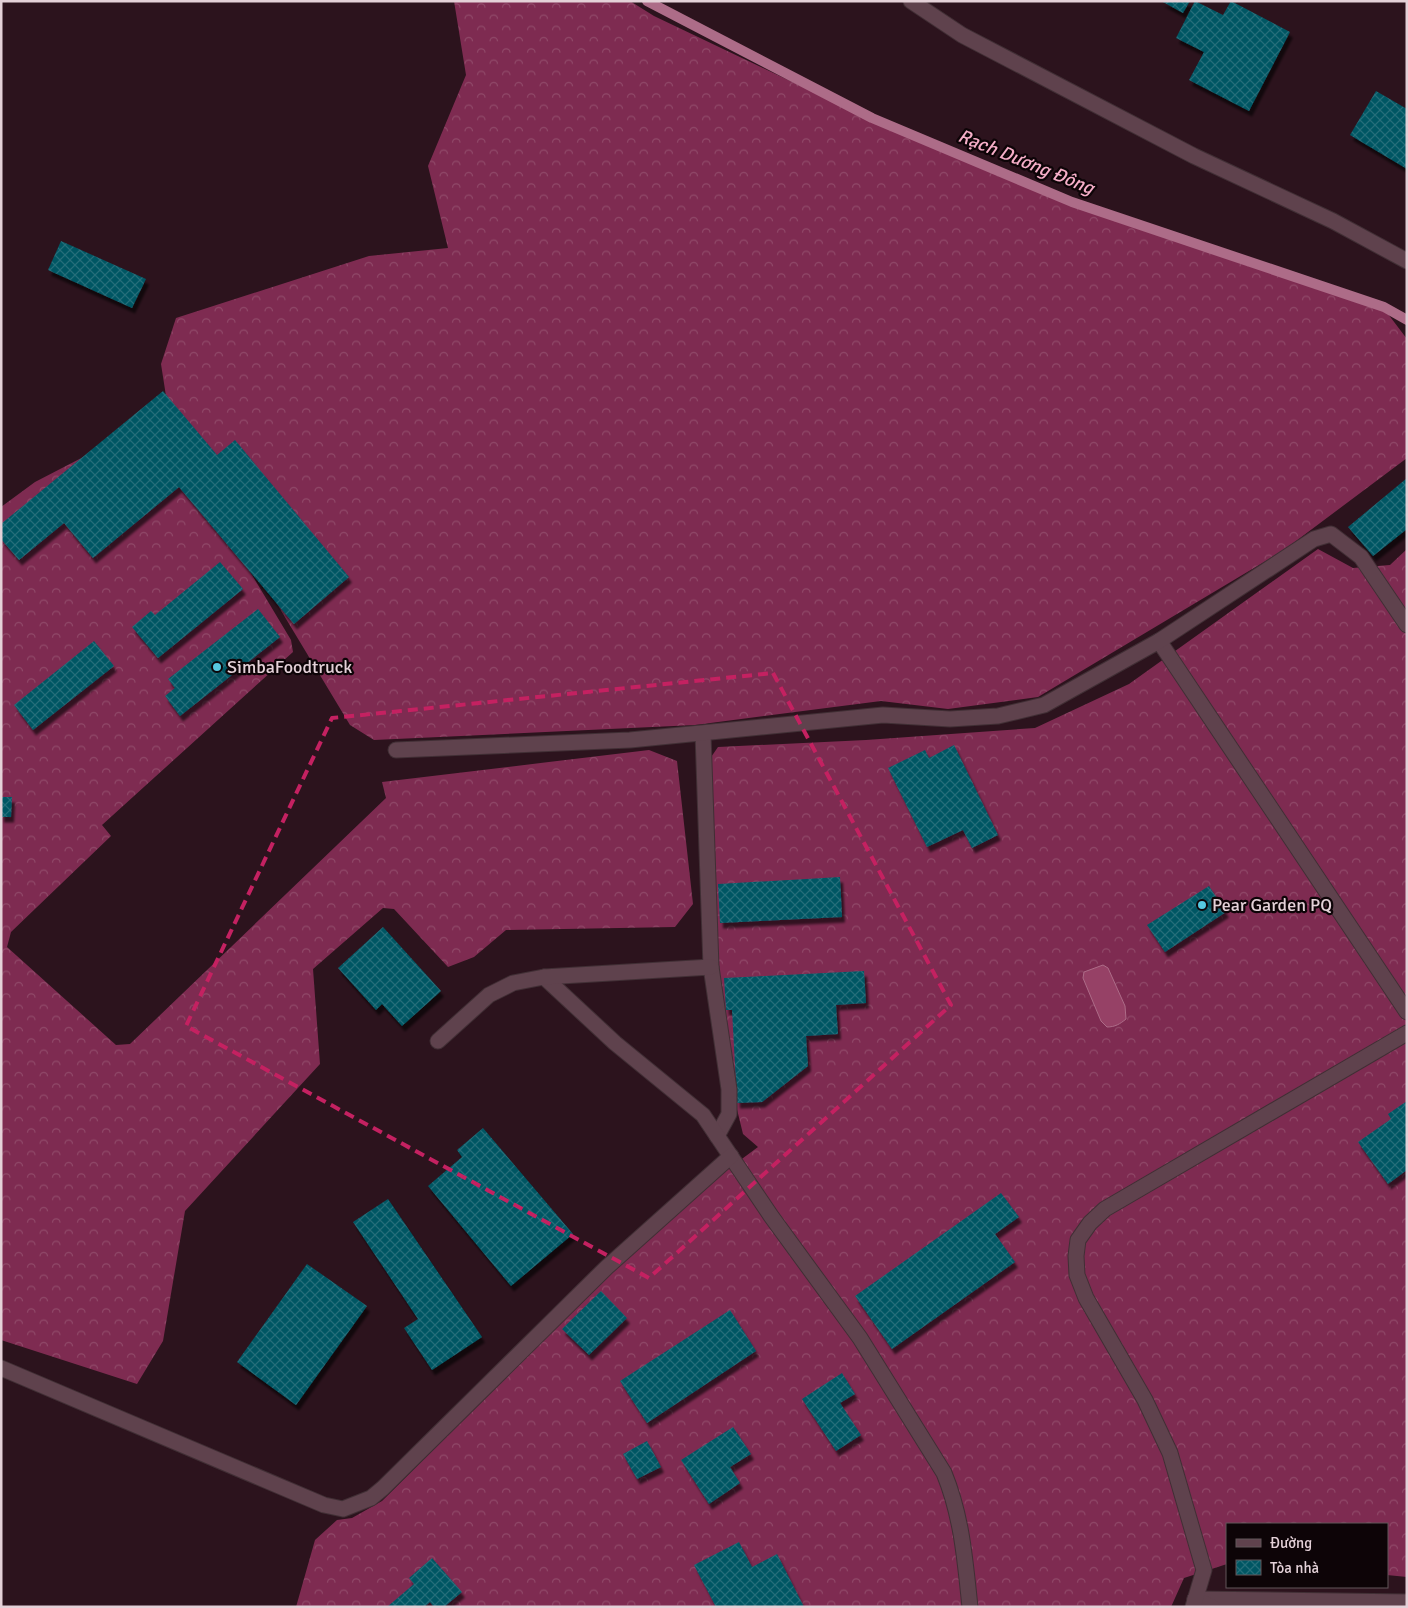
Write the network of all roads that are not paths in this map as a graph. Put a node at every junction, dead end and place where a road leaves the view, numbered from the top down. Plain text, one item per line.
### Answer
1 (912, 1) edge
2 (1407, 261) edge
3 (1407, 625) edge
4 (1159, 641) junction
5 (703, 734) junction
6 (396, 750) dead end
7 (711, 967) junction
8 (544, 977) junction
9 (1407, 1012) edge
10 (1407, 1033) edge
11 (438, 1041) dead end
12 (717, 1136) junction
13 (731, 1156) junction
14 (1, 1368) edge
15 (1407, 1602) edge
16 (1194, 1603) edge
17 (970, 1607) edge
18 (1212, 1607) edge

1 - 2 street
3 - 4 street
4 - 5 street
4 - 9 street
5 - 6 street
5 - 7 street
7 - 8 street
7 - 12 street
8 - 11 street
8 - 12 street
10 - 16 street
12 - 13 street
13 - 14 street
13 - 17 street
15 - 16 street
16 - 18 street

